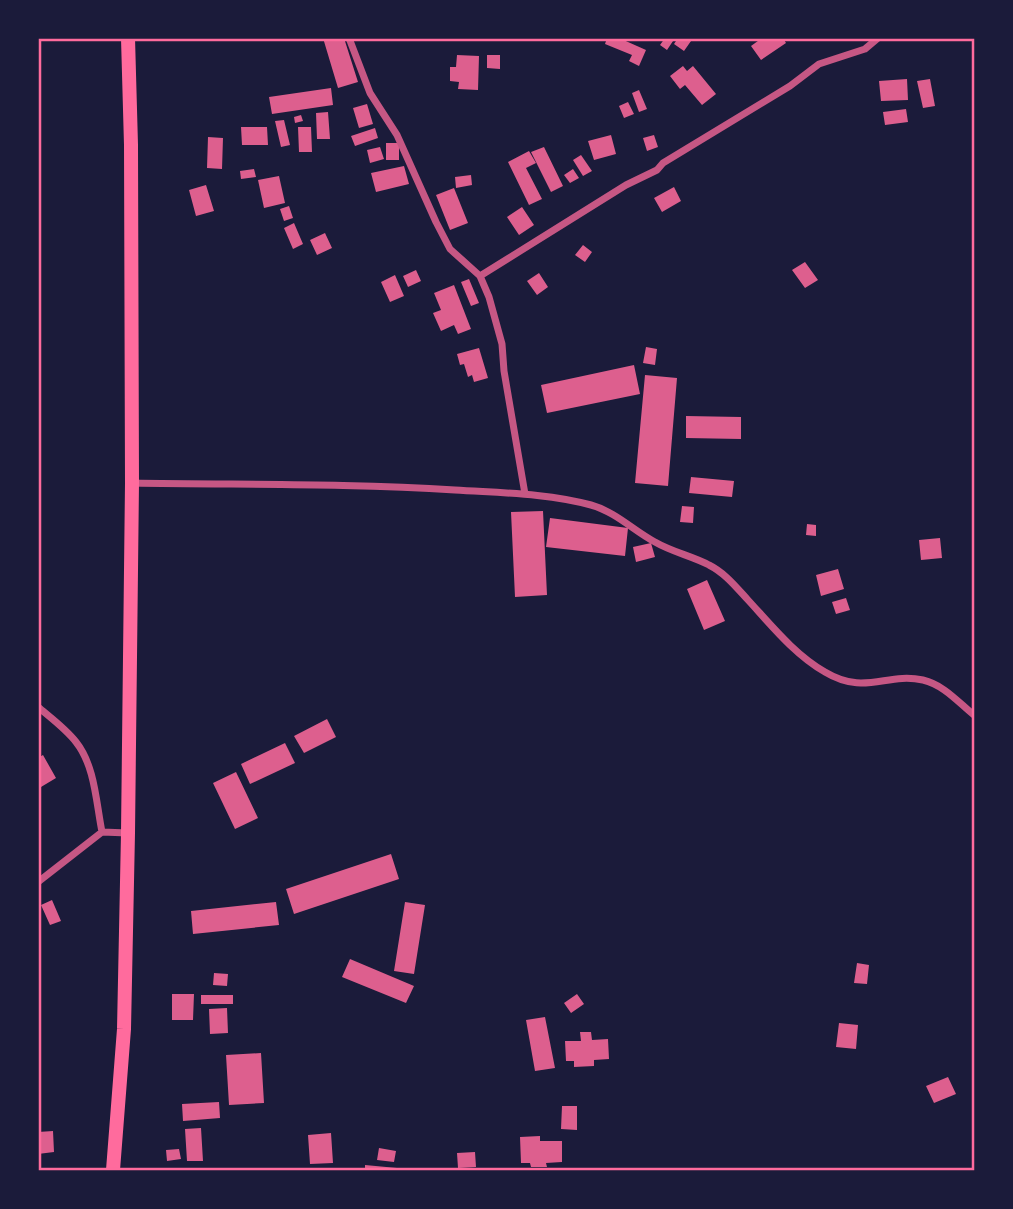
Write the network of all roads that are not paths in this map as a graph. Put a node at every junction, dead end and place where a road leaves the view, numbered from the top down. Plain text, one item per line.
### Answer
1 (128, 38) edge
2 (349, 38) edge
3 (878, 38) edge
4 (480, 276) junction
5 (132, 483) junction
6 (525, 494) junction
7 (38, 707) edge
8 (975, 715) edge
9 (102, 832) junction
10 (128, 833) junction
11 (38, 882) edge
12 (113, 1171) edge

1 - 5 main road
2 - 4 street
3 - 4 street
4 - 6 street
5 - 6 street
5 - 10 main road
6 - 8 street
7 - 9 street
9 - 10 street
9 - 11 street
10 - 12 main road

